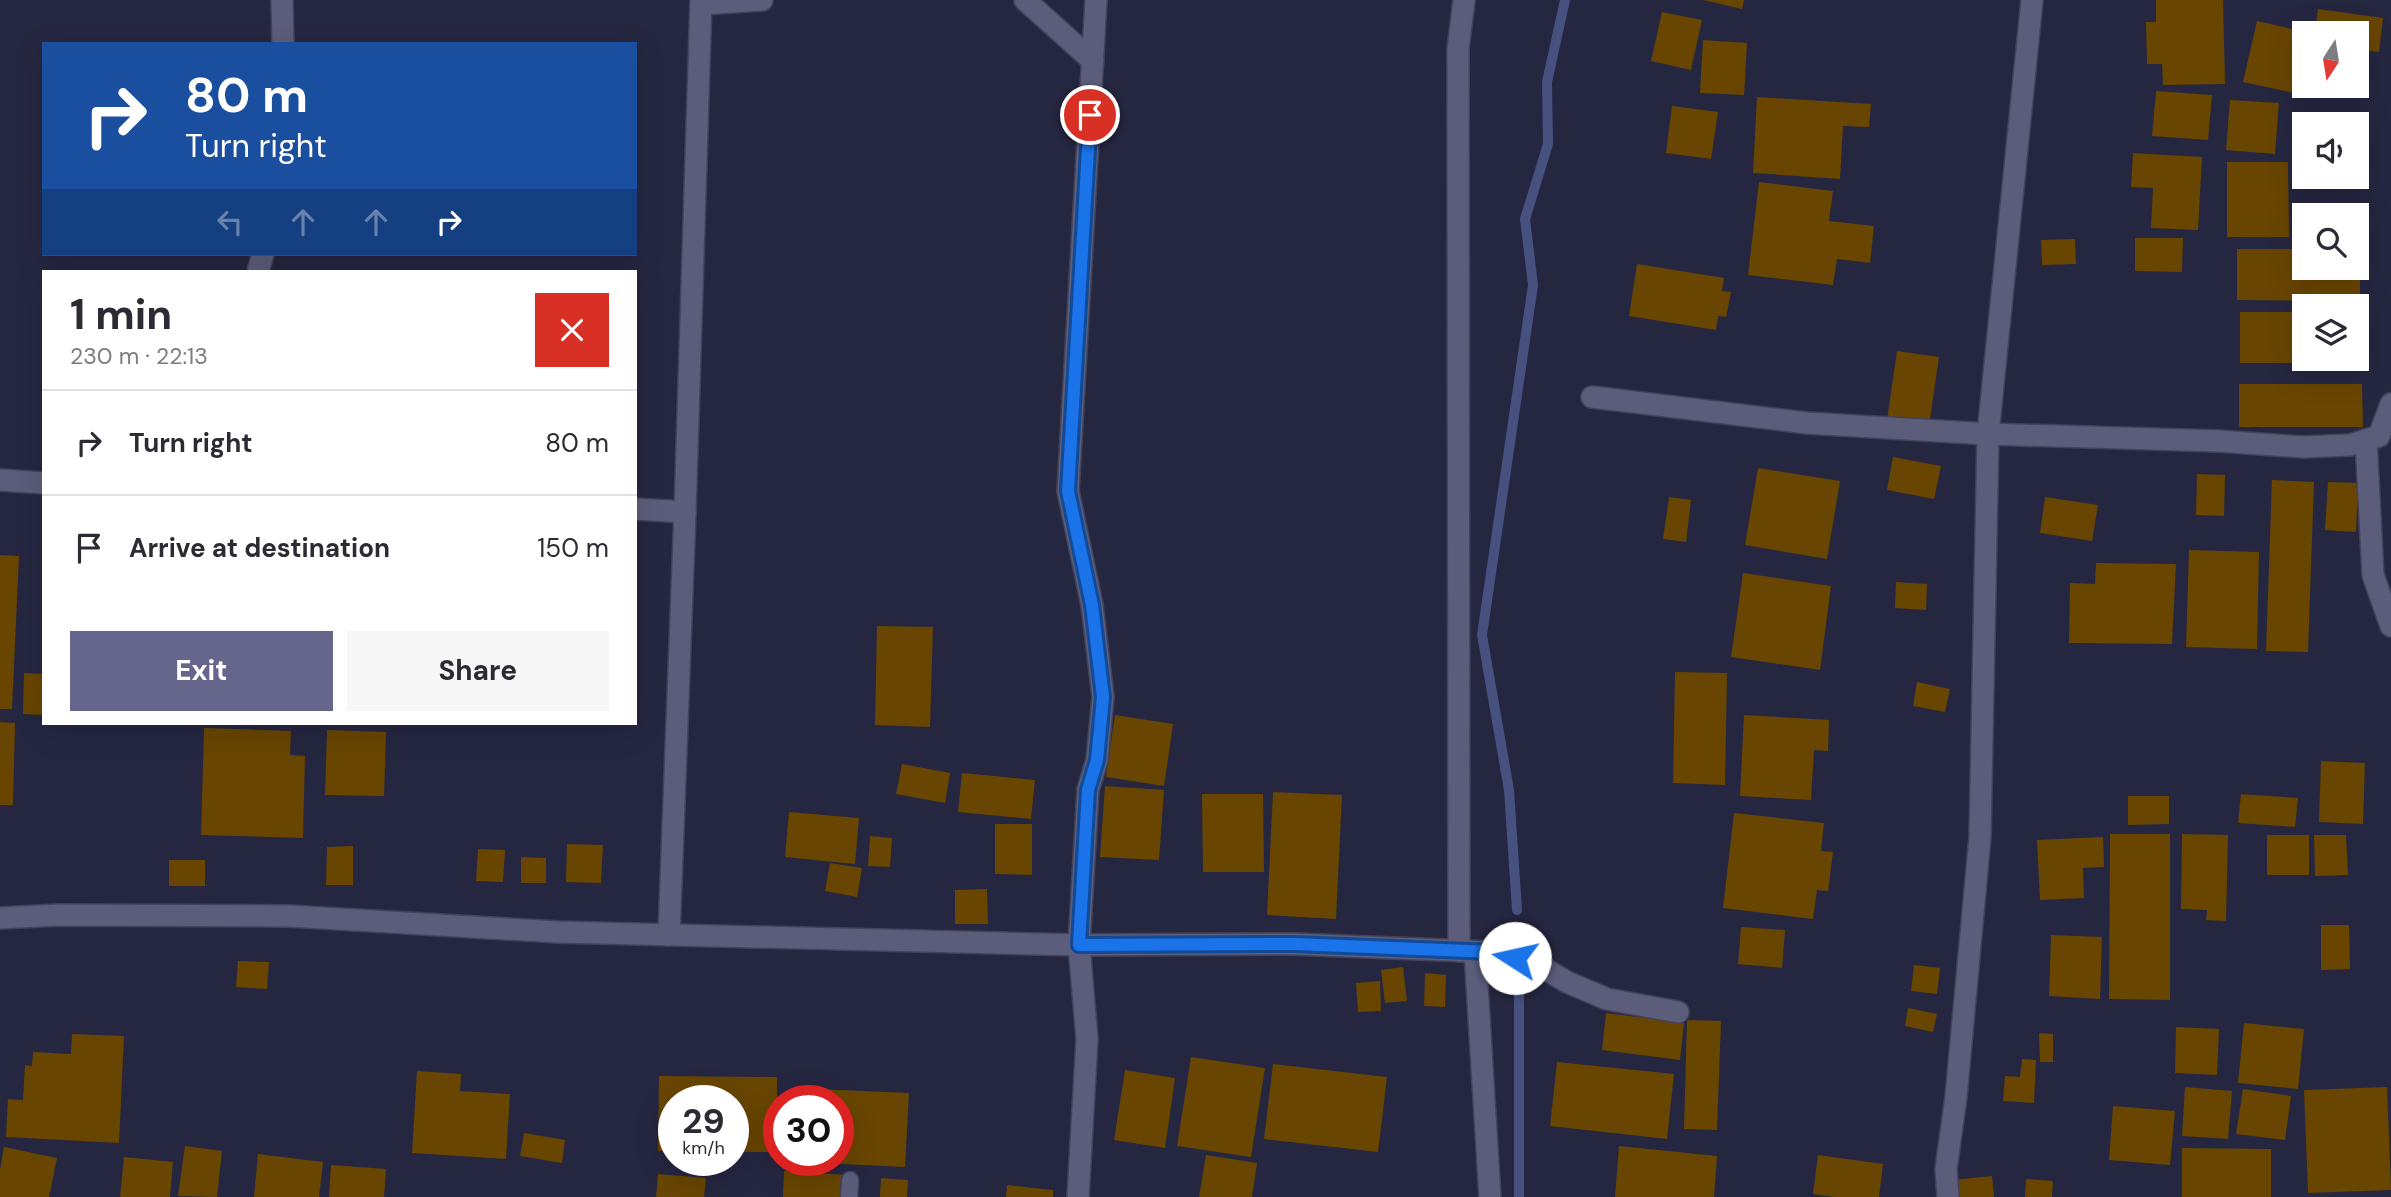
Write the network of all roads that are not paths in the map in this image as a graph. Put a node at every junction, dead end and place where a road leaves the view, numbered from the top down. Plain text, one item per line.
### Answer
1 (282, 0) edge
2 (762, 0) edge
3 (1025, 0) edge
4 (1096, 0) edge
5 (1464, 0) edge
6 (2032, 0) edge
7 (701, 2) edge
8 (283, 42) edge
9 (1093, 61) junction
10 (1592, 397) dead end
11 (2391, 404) edge
12 (1988, 434) junction
13 (2366, 440) junction
14 (0, 480) edge
15 (42, 483) edge
16 (637, 509) edge
17 (685, 512) junction
18 (2391, 626) edge
19 (0, 918) edge
20 (670, 935) junction
21 (1079, 945) junction
22 (1467, 951) junction
23 (1678, 1012) dead end
24 (850, 1180) dead end
25 (849, 1197) edge
26 (1078, 1197) edge
27 (1490, 1197) edge
28 (1948, 1197) edge

1 - 8 street
2 - 7 street
3 - 9 street
4 - 9 street
5 - 22 street
6 - 12 street
7 - 17 street
9 - 21 street
10 - 12 street
11 - 13 street
12 - 13 street
12 - 28 street
13 - 18 street
14 - 15 street
16 - 17 street
17 - 20 street
19 - 20 street
20 - 21 street
21 - 22 street
21 - 26 street
22 - 23 street
22 - 27 street
24 - 25 lane

